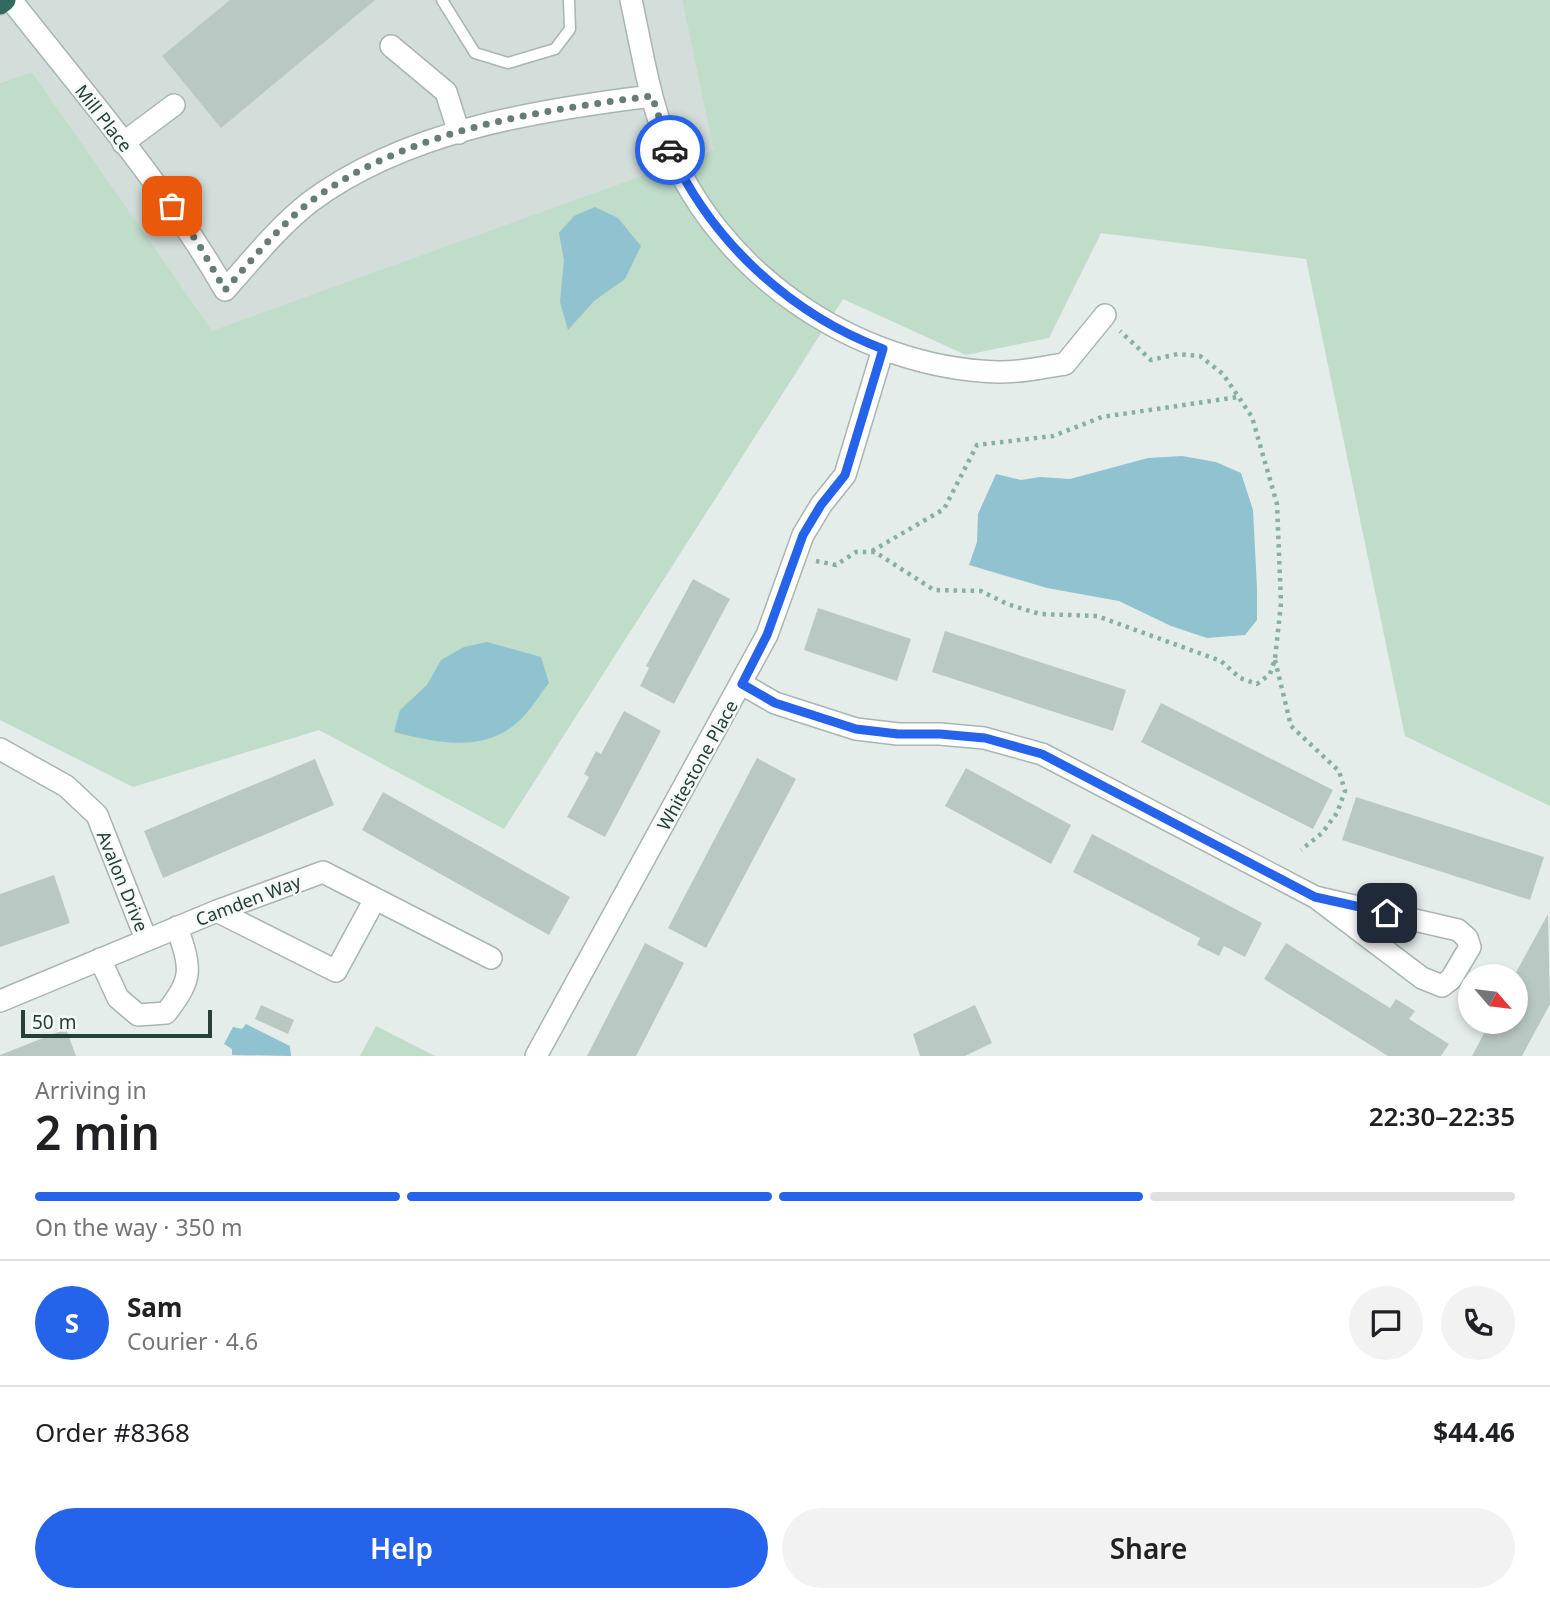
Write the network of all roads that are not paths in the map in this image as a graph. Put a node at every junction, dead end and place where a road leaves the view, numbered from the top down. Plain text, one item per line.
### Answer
1 (5, 0) edge
2 (11, 0) edge
3 (442, 0) edge
4 (569, 0) edge
5 (631, 0) edge
6 (0, 4) edge
7 (391, 46) dead end
8 (652, 96) junction
9 (174, 105) dead end
10 (459, 133) junction
11 (123, 143) junction
12 (1105, 316) road end
13 (883, 349) junction
14 (742, 684) junction
15 (0, 749) edge
16 (1315, 897) junction
17 (375, 899) junction
18 (216, 911) junction
19 (177, 927) junction
20 (146, 939) junction
21 (491, 958) dead end
22 (100, 959) junction
23 (0, 1001) edge
24 (536, 1056) edge

1 - 6 highway
2 - 11 street, Mill Place
3 - 4 lane
5 - 8 street
7 - 10 street
8 - 10 street, Mill Place
8 - 13 street
9 - 11 street
10 - 11 street, Mill Place
12 - 13 street
13 - 14 street, Whitestone Place
14 - 16 street
14 - 24 street, Whitestone Place
15 - 20 street, Avalon Drive
16 - 16 street
17 - 18 street, Camden Way
17 - 18 street
17 - 21 street, Camden Way
18 - 19 street, Camden Way
19 - 20 street, Camden Way
19 - 22 street
20 - 22 street, Camden Way
22 - 23 street, Camden Way

